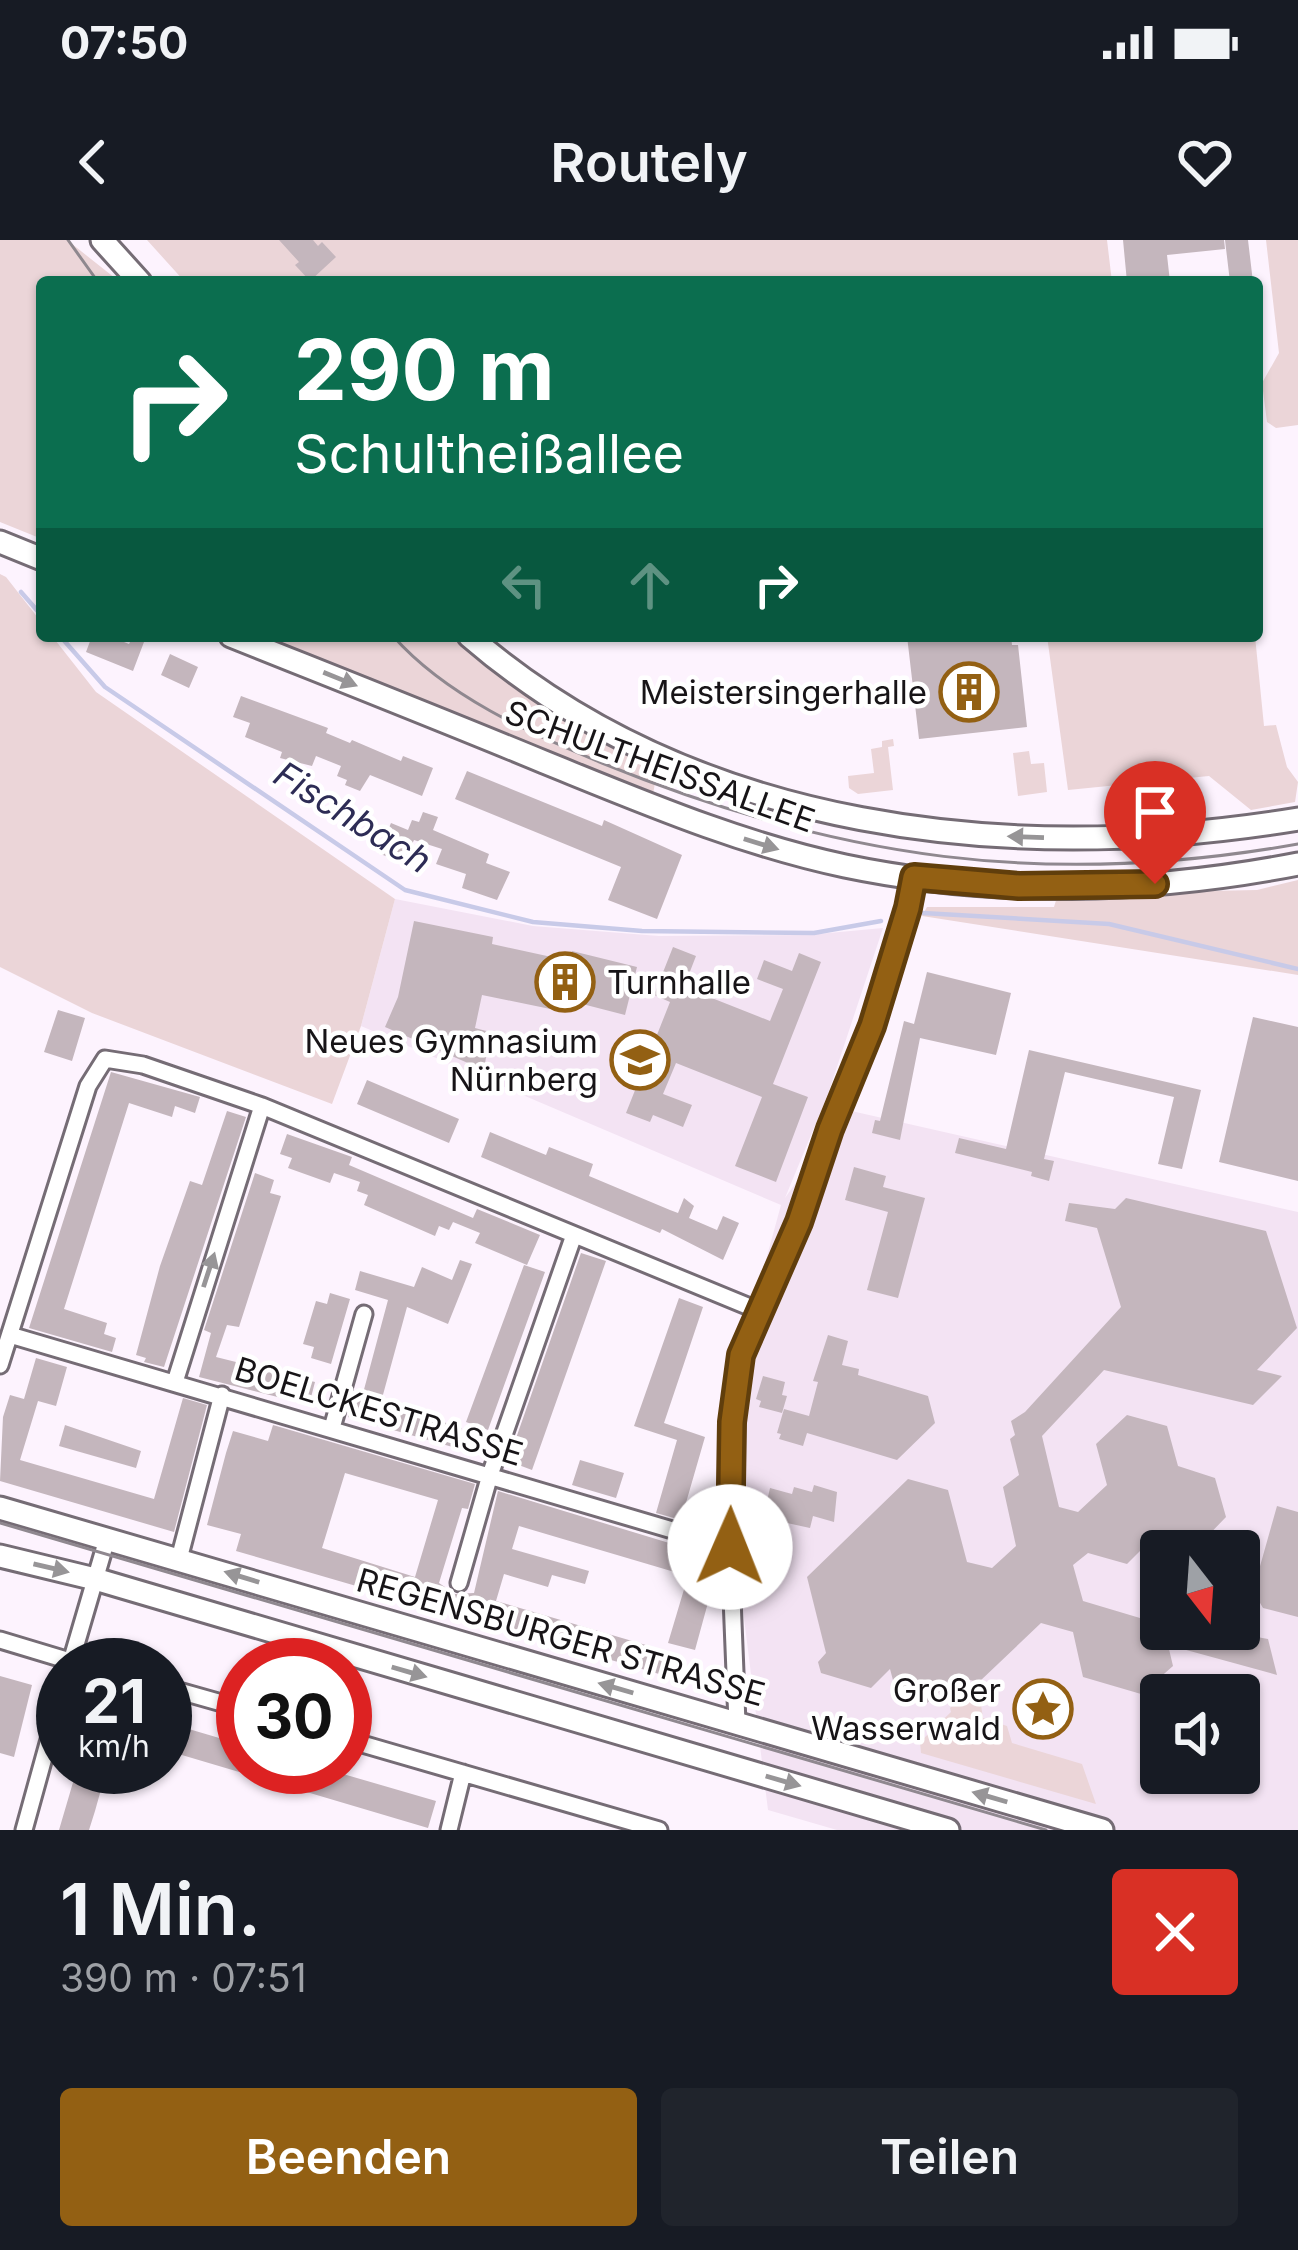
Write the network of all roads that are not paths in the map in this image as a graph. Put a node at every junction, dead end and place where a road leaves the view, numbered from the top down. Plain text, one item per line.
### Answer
1 (102, 240) edge
2 (135, 276) edge
3 (0, 542) edge
4 (36, 557) edge
5 (247, 642) edge
6 (477, 642) edge
7 (1298, 818) edge
8 (1298, 864) edge
9 (914, 877) junction
10 (262, 1106) junction
11 (574, 1235) junction
12 (757, 1310) junction
13 (364, 1313) dead end
14 (10, 1335) junction
15 (0, 1365) edge
16 (175, 1382) junction
17 (222, 1395) junction
18 (332, 1428) junction
19 (490, 1475) junction
20 (0, 1508) edge
21 (107, 1539) junction
22 (730, 1547) junction
23 (0, 1556) edge
24 (179, 1559) junction
25 (95, 1579) junction
26 (459, 1583) dead end
27 (80, 1638) edge
28 (0, 1640) edge
29 (36, 1652) edge
30 (737, 1723) junction
31 (372, 1747) edge
32 (463, 1773) junction
33 (36, 1787) edge
34 (877, 1819) edge
35 (24, 1830) edge
36 (449, 1830) edge
37 (659, 1830) edge
38 (948, 1830) edge
39 (1102, 1830) edge

1 - 2 main road
3 - 4 main road
5 -> 9 main road, SCHULTHEISSALLEE
7 -> 6 main road, SCHULTHEISSALLEE
8 - 9 main road, SCHULTHEISSALLEE
9 - 12 street
10 - 11 street
10 - 14 street
16 -> 10 street
11 - 12 street
11 - 19 street
12 - 22 street
13 - 18 street
14 - 15 street
14 - 16 street, BOELCKESTRASSE
16 - 17 street, BOELCKESTRASSE
17 - 18 street, BOELCKESTRASSE
17 - 24 street
18 - 19 street, BOELCKESTRASSE
19 - 22 street, BOELCKESTRASSE
19 - 26 street
20 - 21 main road, REGENSBURGER STRASSE
21 - 24 main road, REGENSBURGER STRASSE
21 - 25 street
22 - 30 street
23 -> 25 main road
30 -> 24 main road, REGENSBURGER STRASSE
25 - 27 street
25 -> 34 main road
28 - 29 street
39 -> 30 main road, REGENSBURGER STRASSE
31 - 32 street
32 - 36 street
32 - 37 street
33 - 35 street
34 - 38 main road

